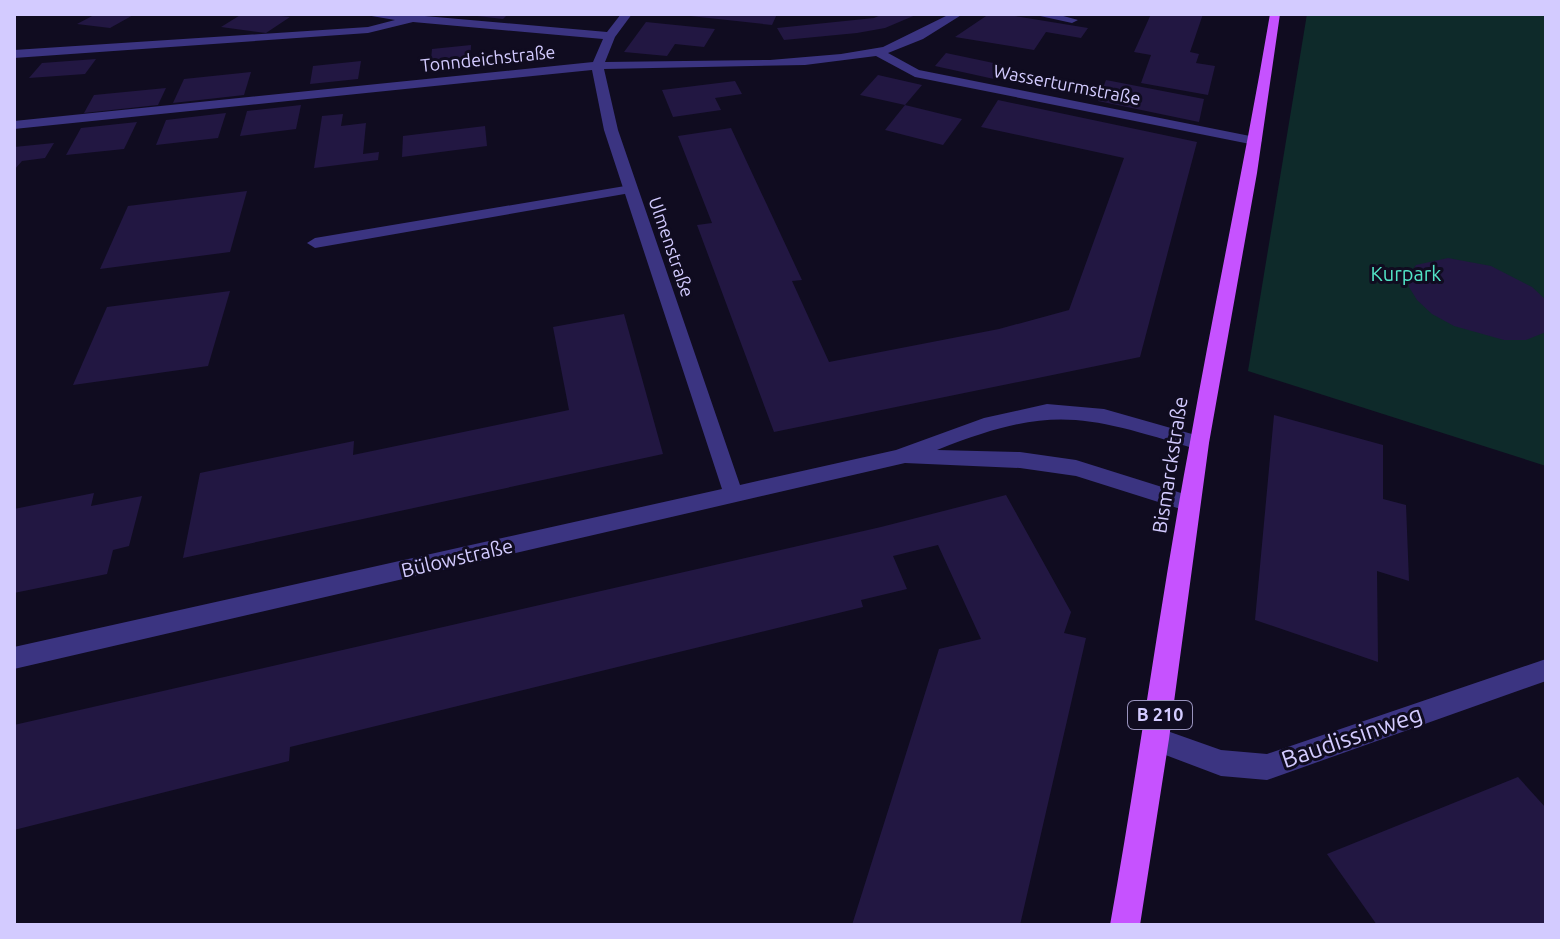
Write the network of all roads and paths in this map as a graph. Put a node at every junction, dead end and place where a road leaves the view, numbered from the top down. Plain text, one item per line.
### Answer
1 (365, 14) edge
2 (627, 14) edge
3 (958, 14) edge
4 (1036, 14) edge
5 (1275, 14) edge
6 (409, 20) junction
7 (1072, 20) dead end
8 (610, 36) junction
9 (878, 52) junction
10 (14, 54) edge
11 (597, 66) junction
12 (14, 125) edge
13 (1255, 141) junction
14 (631, 189) junction
15 (315, 243) dead end
16 (1199, 443) junction
17 (899, 457) junction
18 (734, 496) junction
19 (1190, 504) junction
20 (14, 658) edge
21 (1546, 670) edge
22 (1156, 739) junction
23 (1125, 925) edge

1 - 6 street
2 - 8 street
3 - 9 street, Tonndeichstraße
4 - 7 street
5 - 13 main road, Bismarckstraße / B 210
6 - 8 street
6 - 10 street
8 - 11 street
9 - 11 street, Tonndeichstraße
9 - 13 street, Wasserturmstraße
11 - 12 street, Tonndeichstraße
11 - 14 street, Ulmenstraße
13 - 16 main road, Bismarckstraße / B 210
14 - 15 street
14 - 18 street, Ulmenstraße
16 - 17 street, Bülowstraße
16 - 19 main road, Bismarckstraße / B 210
17 - 18 street, Bülowstraße
17 - 19 street, Bülowstraße
18 - 20 street, Bülowstraße
19 - 22 main road, Bismarckstraße / B 210
21 - 22 street, Baudissinweg
22 - 23 main road, Bismarckstraße / B 210

